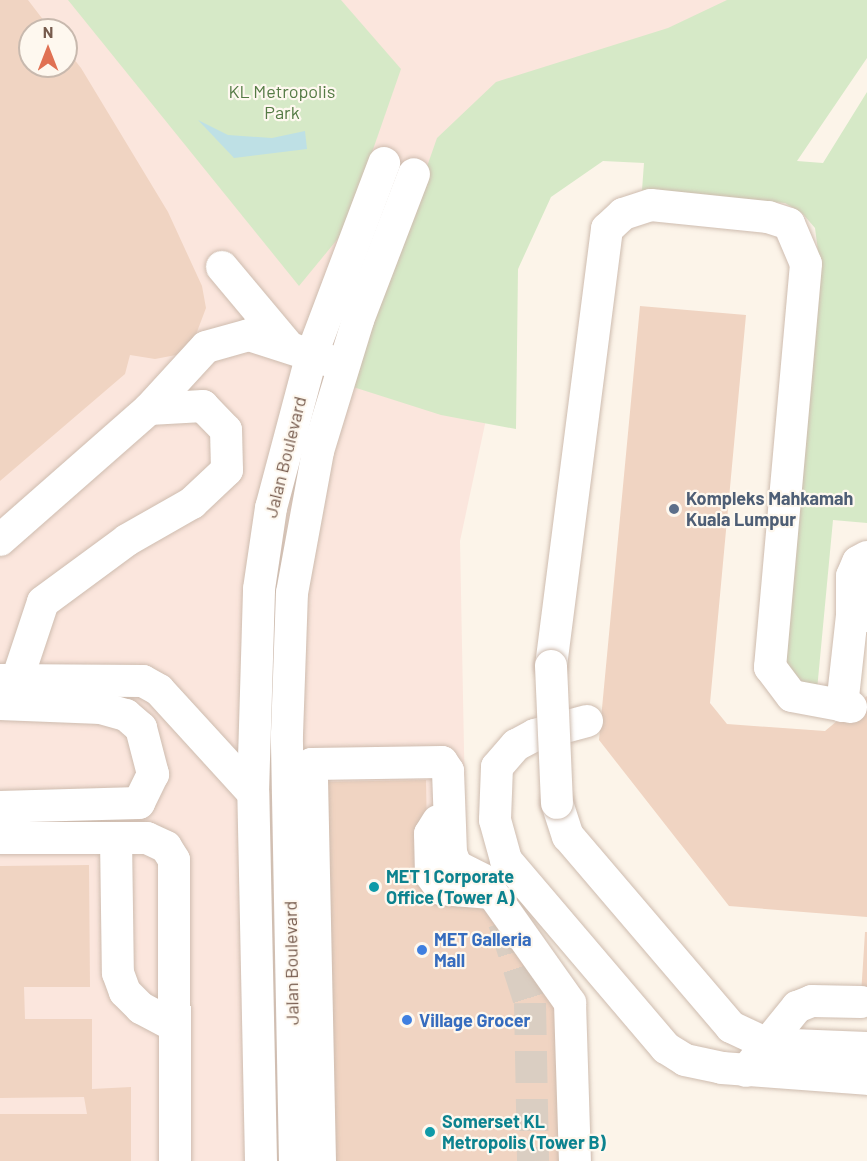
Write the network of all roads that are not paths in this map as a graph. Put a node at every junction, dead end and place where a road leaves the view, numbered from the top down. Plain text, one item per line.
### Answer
1 (384, 163) dead end
2 (414, 174) dead end
3 (222, 267) dead end
4 (300, 350) junction
5 (344, 365) junction
6 (148, 409) junction
7 (0, 540) edge
8 (867, 557) edge
9 (859, 615) edge
10 (6, 688) edge
11 (587, 721) dead end
12 (300, 764) junction
13 (253, 779) junction
14 (0, 807) edge
15 (0, 838) edge
16 (116, 838) junction
17 (861, 1002) dead end
18 (175, 1026) junction
19 (767, 1044) junction
20 (867, 1048) edge
21 (746, 1071) junction
22 (572, 1075) junction
23 (867, 1079) edge
24 (175, 1161) edge
25 (261, 1161) edge
26 (295, 1161) edge
27 (320, 1161) edge
28 (554, 1161) edge
29 (575, 1161) edge

1 - 4 street, Jalan Boulevard
2 - 5 street, Jalan Boulevard
3 - 4 street
4 - 5 street
4 - 6 street
4 - 13 street, Jalan Boulevard
5 - 12 street, Jalan Boulevard
6 - 7 street
6 - 10 street
8 - 9 street
9 - 19 street, bridge
10 - 13 street
10 - 14 street
11 - 21 street
12 - 13 street
12 - 22 street
12 - 26 street, Jalan Boulevard
12 - 27 street
13 - 25 street, Jalan Boulevard
15 - 16 street
16 - 18 street
16 - 18 street
17 - 19 street
18 - 24 street
19 - 20 street
19 - 21 street
21 - 23 street
22 - 28 street
22 - 29 street

